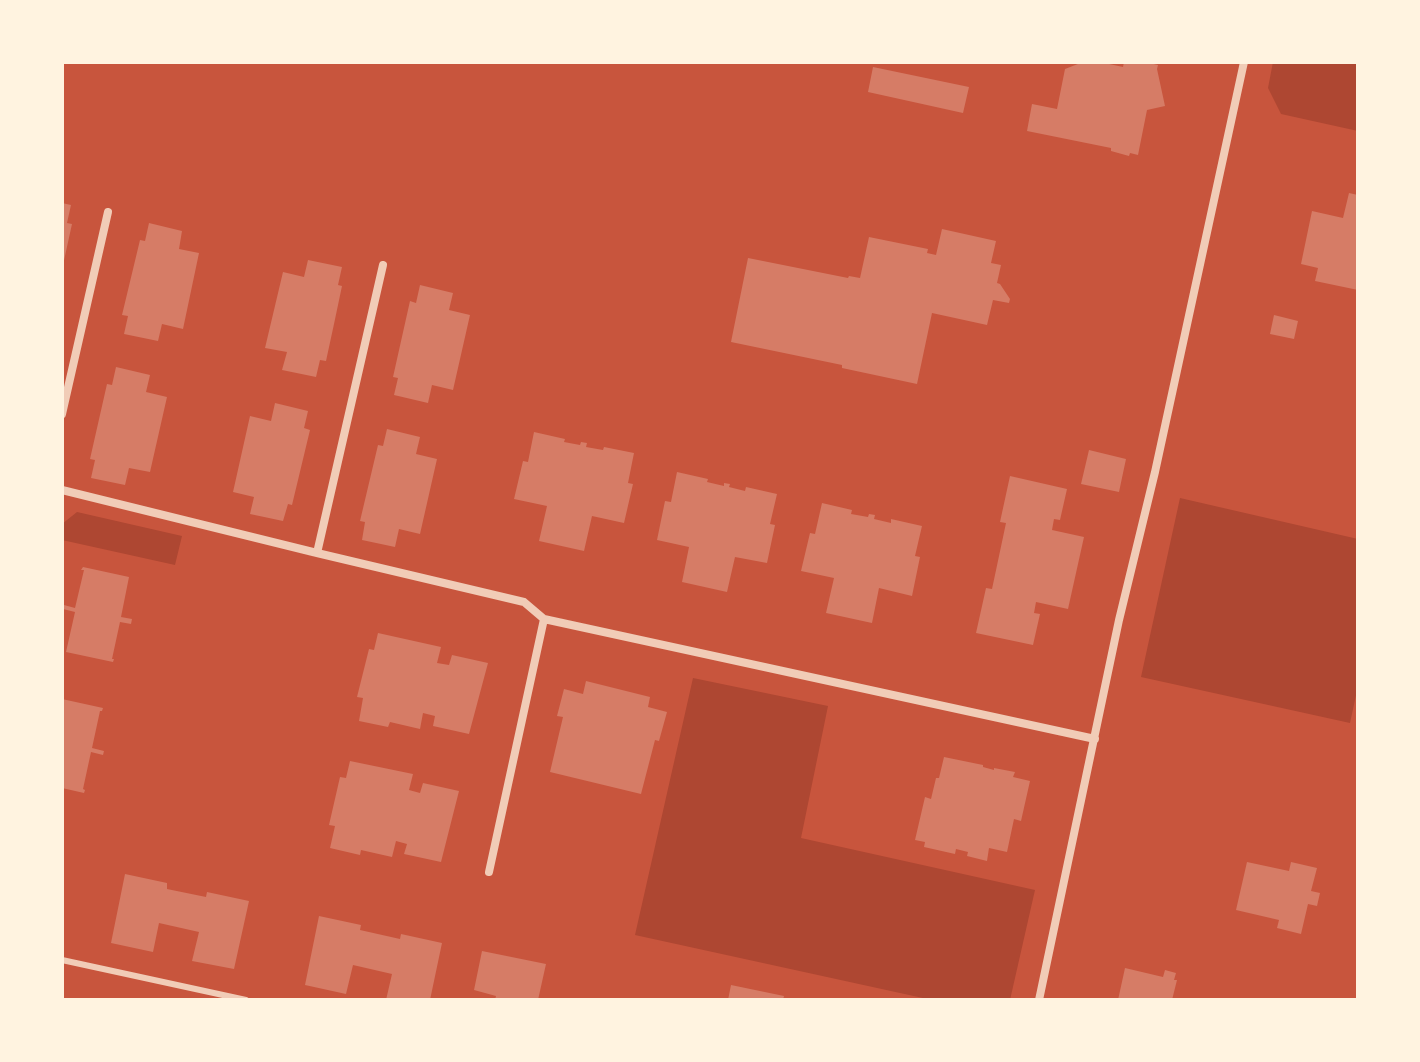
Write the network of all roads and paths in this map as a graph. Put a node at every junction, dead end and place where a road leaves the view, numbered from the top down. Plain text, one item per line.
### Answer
1 (1244, 62) edge
2 (108, 212) dead end
3 (383, 265) dead end
4 (62, 414) edge
5 (62, 490) edge
6 (317, 553) junction
7 (544, 619) junction
8 (1095, 739) junction
9 (489, 872) dead end
10 (62, 960) edge
11 (246, 1000) edge
12 (1039, 1000) edge

1 - 8 street
2 - 4 street
3 - 6 street
5 - 6 street
6 - 7 street
7 - 8 street
7 - 9 street
8 - 12 street
10 - 11 lane

